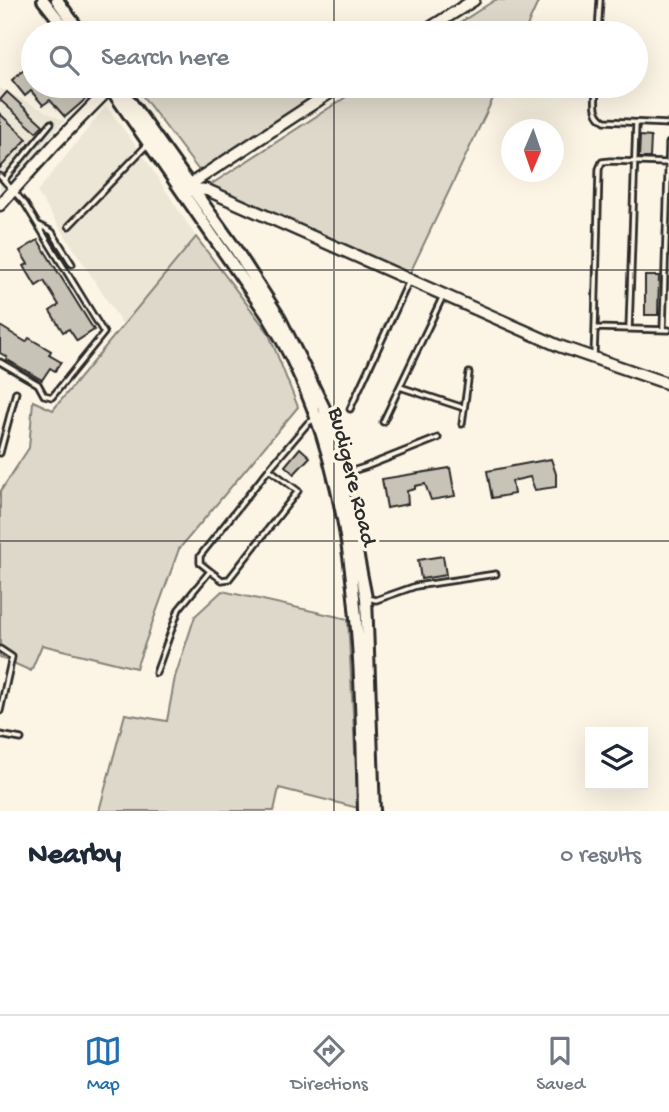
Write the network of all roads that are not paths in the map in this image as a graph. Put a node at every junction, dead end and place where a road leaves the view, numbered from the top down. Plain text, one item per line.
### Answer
1 (43, 0) edge
2 (57, 0) edge
3 (474, 0) edge
4 (600, 0) edge
5 (60, 21) edge
6 (72, 21) edge
7 (441, 21) edge
8 (599, 21) edge
9 (101, 98) edge
10 (120, 98) edge
11 (122, 98) edge
12 (323, 98) edge
13 (596, 98) edge
14 (51, 123) dead end
15 (636, 123) junction
16 (669, 124) edge
17 (669, 143) edge
18 (149, 144) junction
19 (634, 161) junction
20 (669, 163) edge
21 (2, 178) edge
22 (14, 189) junction
23 (189, 190) junction
24 (0, 205) edge
25 (37, 224) junction
26 (69, 226) dead end
27 (72, 264) dead end
28 (410, 279) junction
29 (444, 294) junction
30 (595, 328) junction
31 (629, 329) junction
32 (663, 330) junction
33 (669, 330) edge
34 (594, 359) junction
35 (0, 362) edge
36 (469, 373) dead end
37 (669, 383) edge
38 (400, 387) junction
39 (16, 392) dead end
40 (464, 408) junction
41 (350, 409) dead end
42 (318, 417) junction
43 (383, 422) dead end
44 (462, 424) dead end
45 (438, 438) dead end
46 (0, 453) edge
47 (269, 468) junction
48 (341, 474) junction
49 (210, 571) junction
50 (496, 574) dead end
51 (366, 598) junction
52 (0, 649) edge
53 (156, 673) dead end
54 (0, 711) edge
55 (0, 734) edge
56 (21, 739) dead end
57 (364, 811) edge
58 (374, 811) edge

1 - 5 main road
2 - 6 main road
3 - 7 street
4 - 8 lane
9 - 22 street
10 - 18 main road, Budigere Road
11 - 23 main road, Budigere Road
12 - 23 street
13 - 15 lane
14 - 21 lane
15 - 16 lane
15 - 19 lane
17 - 20 lane
18 - 23 main road, Budigere Road
18 - 26 lane
19 - 20 lane
19 - 30 lane
19 - 31 lane
20 - 32 lane
21 - 22 lane
22 - 24 street
22 - 25 lane
23 - 28 street
23 - 42 main road, Budigere Road
23 - 48 main road, Budigere Road
25 - 27 lane
25 - 35 lane
28 - 29 street
28 - 41 lane
29 - 34 street
29 - 38 lane
30 - 31 lane
30 - 34 lane
31 - 32 lane
32 - 33 lane
34 - 37 street
36 - 40 lane
38 - 40 lane
38 - 43 lane
39 - 46 lane
40 - 44 lane
42 - 47 lane
42 - 57 main road, Budigere Road
45 - 48 lane
47 - 49 lane
47 - 49 lane
48 - 51 main road, Budigere Road
49 - 53 lane
50 - 51 lane
51 - 58 main road, Budigere Road
52 - 54 lane
55 - 56 lane

